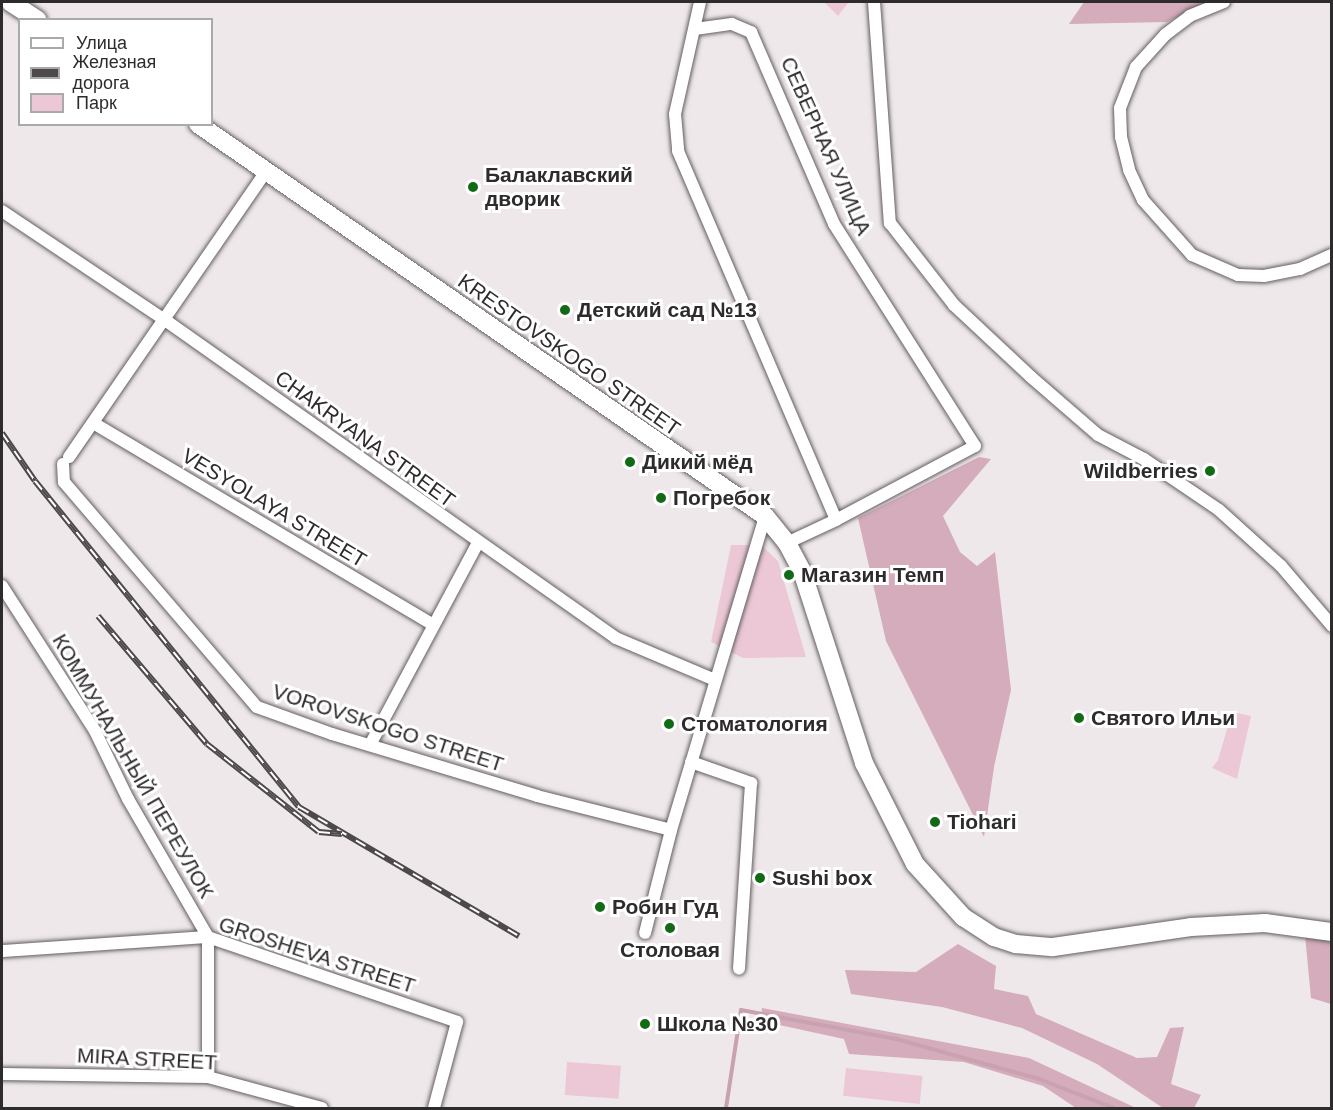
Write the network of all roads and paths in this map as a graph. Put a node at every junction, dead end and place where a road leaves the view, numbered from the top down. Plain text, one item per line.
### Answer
1 (10, 2) edge
2 (700, 2) edge
3 (874, 2) edge
4 (1224, 2) edge
5 (35, 18) edge
6 (694, 29) junction
7 (201, 126) edge
8 (266, 171) junction
9 (2, 211) edge
10 (1332, 255) edge
11 (165, 320) junction
12 (95, 424) junction
13 (765, 516) junction
14 (836, 520) junction
15 (478, 543) junction
16 (787, 543) junction
17 (2, 586) edge
18 (433, 626) junction
19 (1332, 626) edge
20 (715, 680) junction
21 (370, 745) junction
22 (691, 762) junction
23 (671, 830) junction
24 (1332, 932) edge
25 (645, 933) dead end
26 (208, 937) junction
27 (2, 951) edge
28 (739, 969) dead end
29 (2, 1074) edge
30 (208, 1077) junction
31 (322, 1108) edge
32 (434, 1108) edge

1 - 5 main road
2 - 6 street
3 - 19 street
4 - 10 street
6 - 14 street
6 - 14 street, СЕВЕРНАЯ УЛИЦА
7 - 8 main road, KRESTOVSKOGO STREET
8 - 11 street
8 - 13 main road, KRESTOVSKOGO STREET
9 - 11 street, CHAKRYANA STREET
11 - 12 street
11 - 15 street, CHAKRYANA STREET
12 - 18 street, VESYOLAYA STREET
12 - 21 street, VOROVSKOGO STREET
13 - 16 main road, KRESTOVSKOGO STREET
13 - 20 street
14 - 16 street
15 - 18 street
15 - 20 street, CHAKRYANA STREET
16 - 24 main road, KRESTOVSKOGO STREET
17 - 26 street, КОММУНАЛЬНЫЙ ПЕРЕУЛОК
18 - 21 street
20 - 22 street
21 - 23 street, VOROVSKOGO STREET
22 - 23 street
22 - 28 street
23 - 25 street
26 - 27 street, GROSHEVA STREET
26 - 30 street
26 - 32 street, GROSHEVA STREET
29 - 30 street, MIRA STREET
30 - 31 street, MIRA STREET

